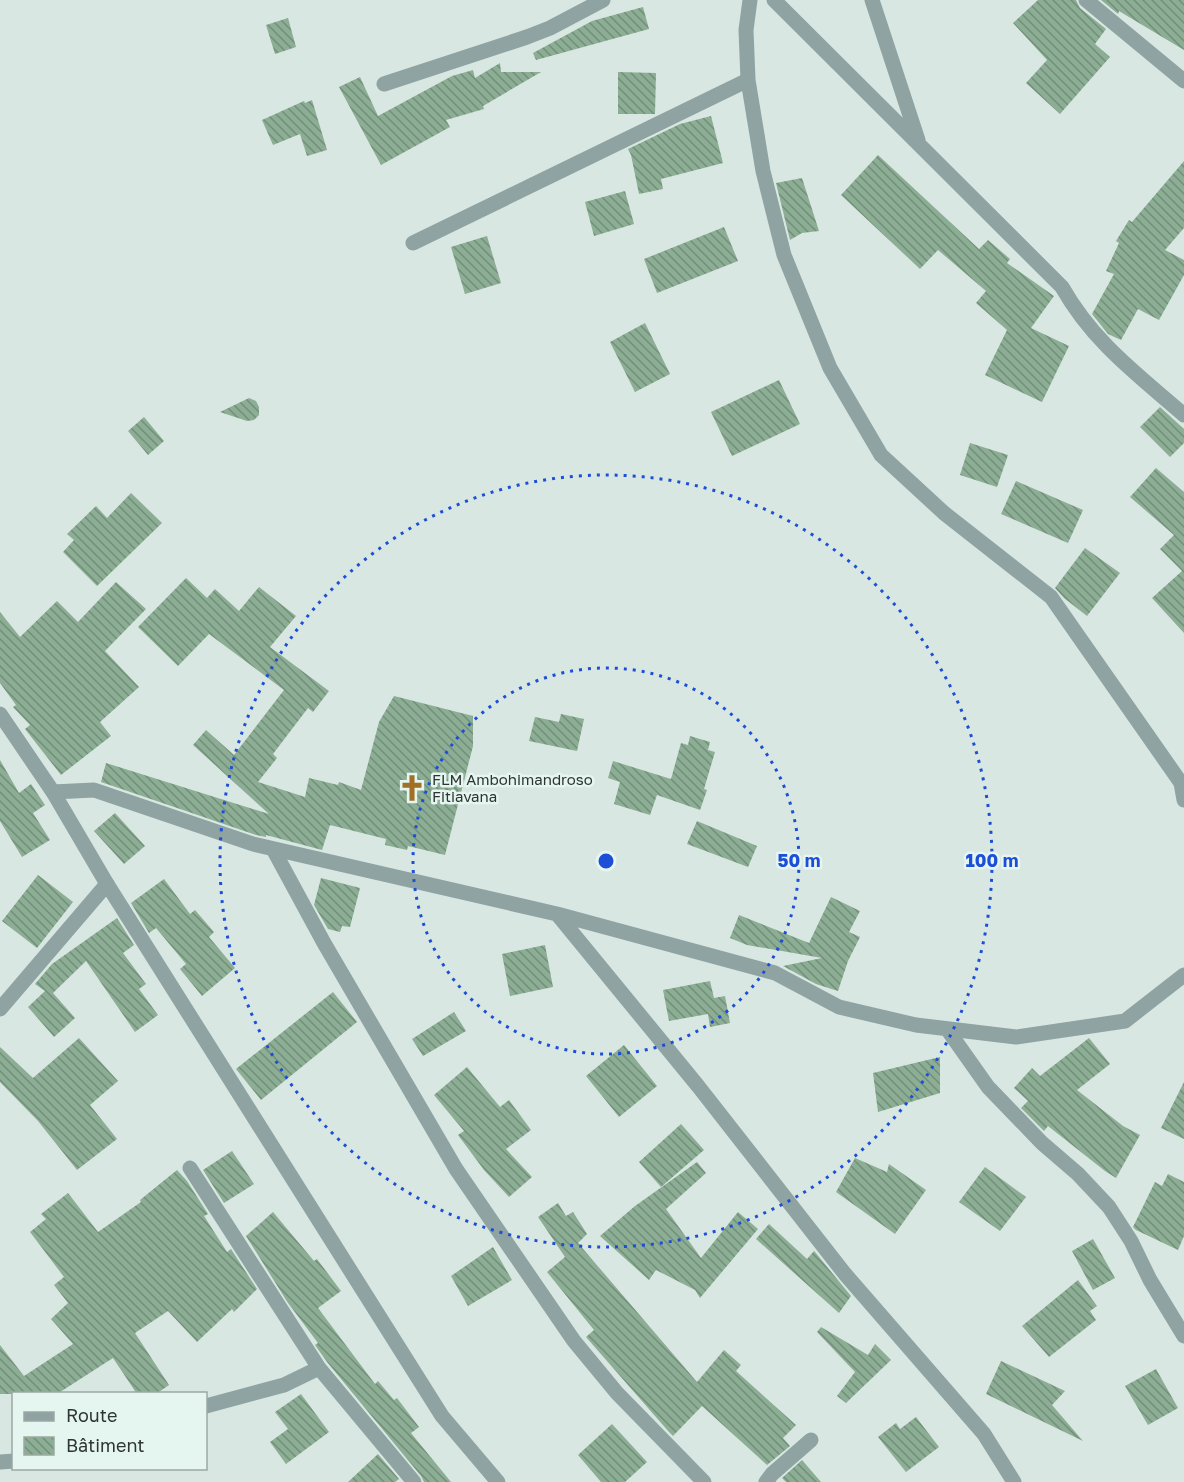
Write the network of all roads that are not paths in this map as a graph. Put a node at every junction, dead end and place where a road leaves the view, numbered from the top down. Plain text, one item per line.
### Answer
1 (603, 0) edge
2 (750, 0) edge
3 (774, 0) edge
4 (872, 0) edge
5 (1086, 0) edge
6 (748, 80) junction
7 (1184, 81) edge
8 (384, 84) dead end
9 (919, 143) junction
10 (413, 243) dead end
11 (1184, 415) edge
12 (0, 714) edge
13 (1182, 784) edge
14 (52, 792) junction
15 (1184, 800) edge
16 (273, 849) junction
17 (107, 884) junction
18 (557, 914) junction
19 (1184, 975) edge
20 (0, 1009) edge
21 (947, 1029) junction
22 (190, 1168) dead end
23 (1184, 1336) edge
24 (319, 1368) junction
25 (207, 1406) edge
26 (811, 1440) dead end
27 (414, 1482) edge
28 (498, 1482) edge
29 (704, 1482) edge
30 (766, 1482) edge
31 (1014, 1482) edge

1 - 8 street
2 - 6 street
3 - 9 street
4 - 9 street
5 - 7 street
6 - 10 street
6 - 13 street
9 - 11 street
12 - 14 street
13 - 15 street
14 - 16 street
14 - 17 street
16 - 18 street
16 - 29 street
17 - 20 street
17 - 28 street
18 - 21 street
18 - 31 street
19 - 21 street
21 - 23 street
22 - 24 street
24 - 25 street
24 - 27 street
26 - 30 street

